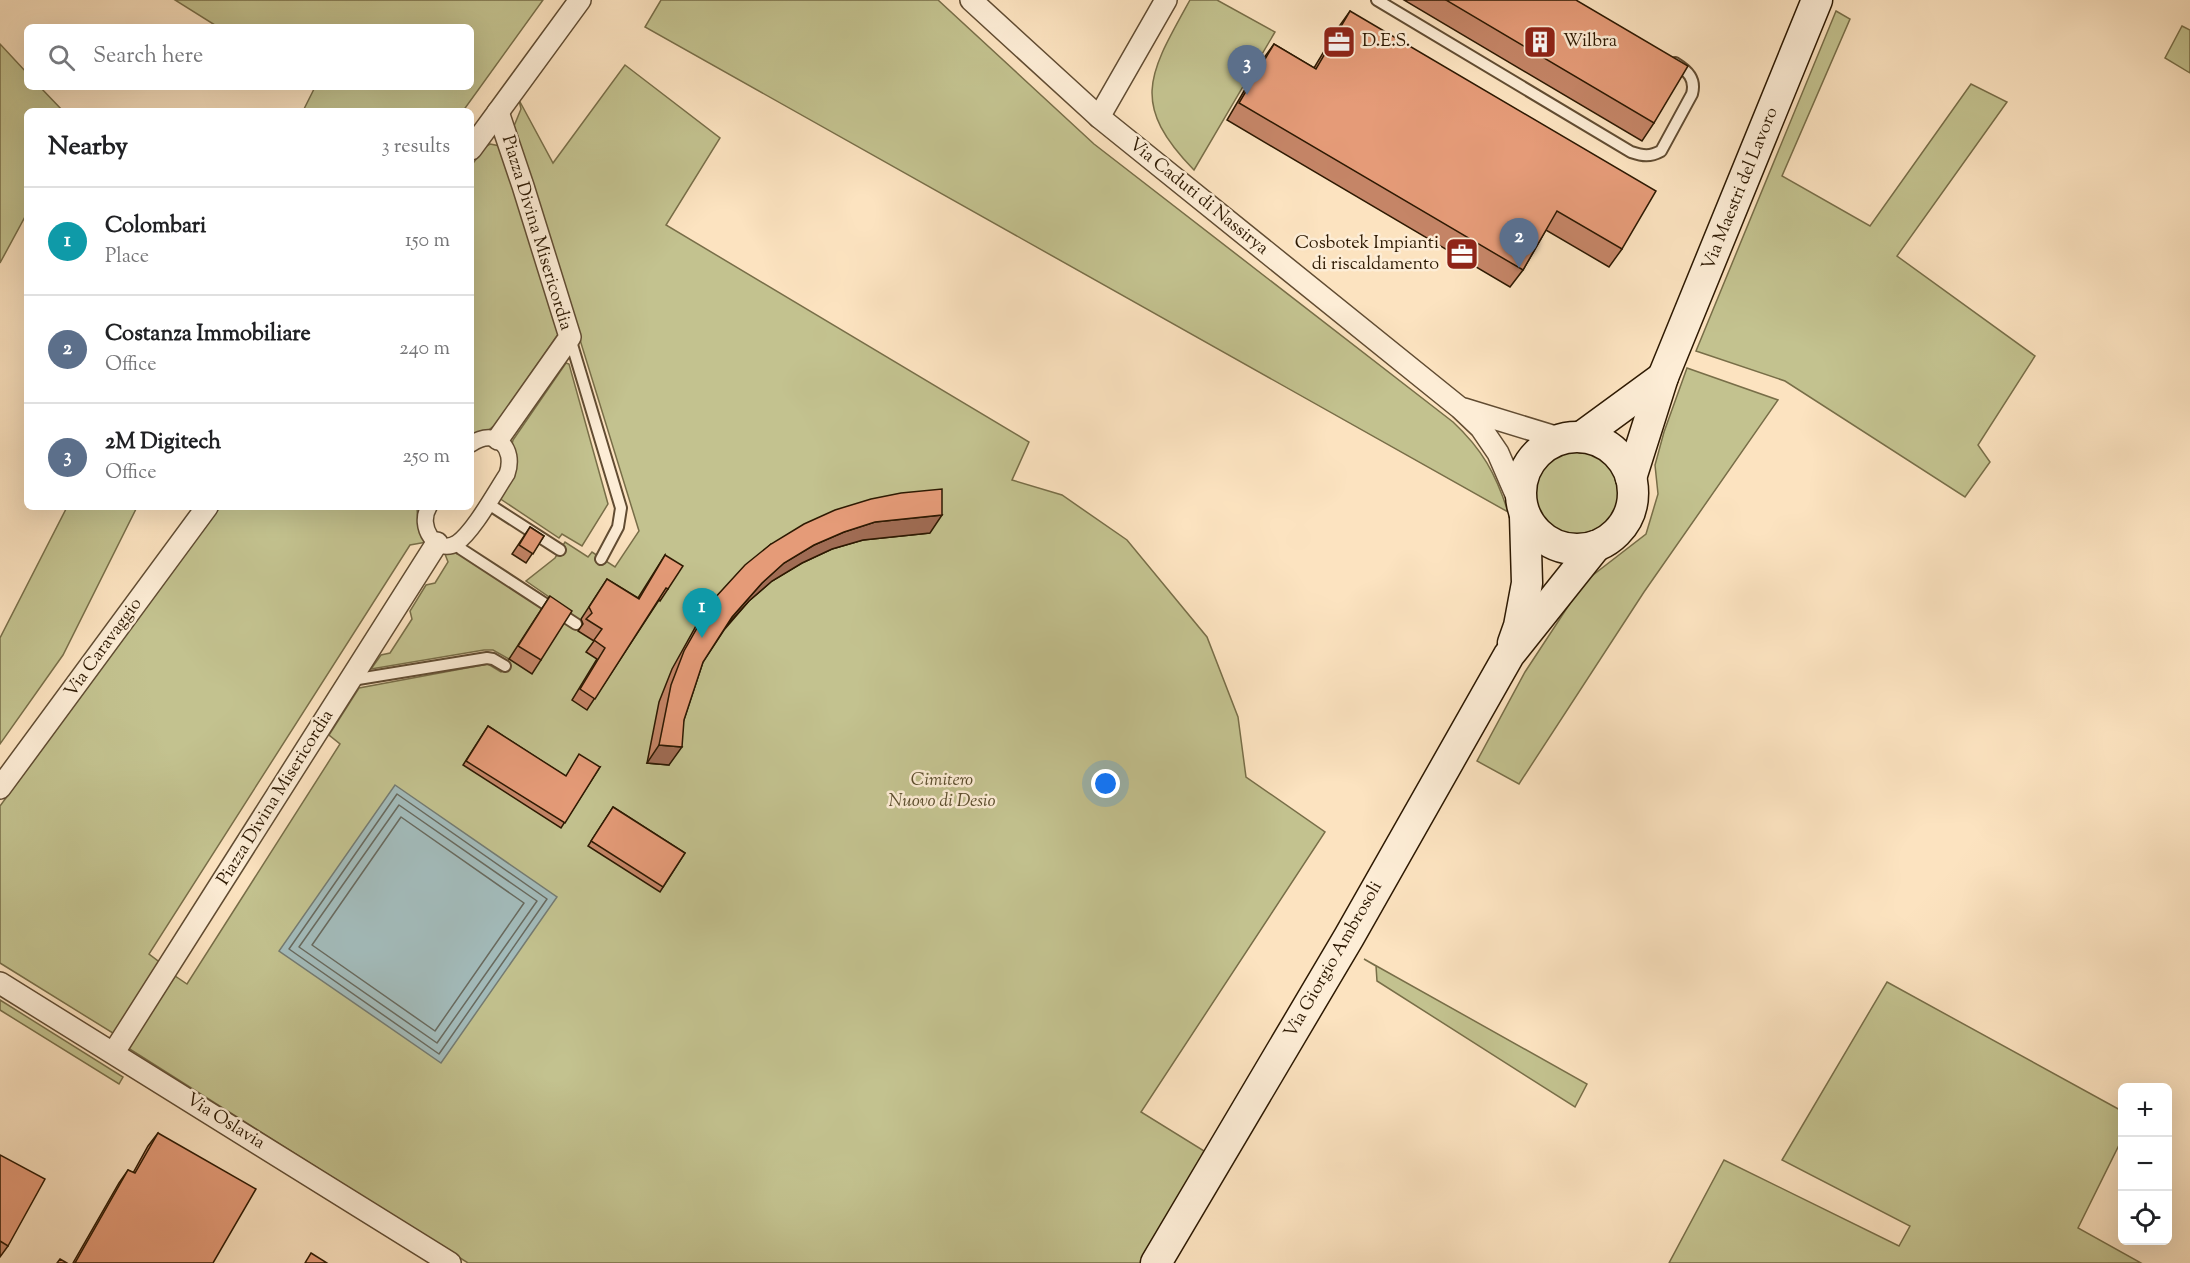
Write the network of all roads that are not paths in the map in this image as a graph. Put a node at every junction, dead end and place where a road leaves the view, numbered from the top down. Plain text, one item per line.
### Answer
1 (580, 0) edge
2 (971, 0) edge
3 (1166, 0) edge
4 (1377, 0) edge
5 (1817, 0) edge
6 (1662, 56) edge
7 (498, 112) junction
8 (1099, 117) junction
9 (474, 145) edge
10 (570, 337) junction
11 (1663, 377) junction
12 (1460, 408) junction
13 (1572, 438) junction
14 (498, 439) junction
15 (474, 443) edge
16 (1631, 478) junction
17 (487, 503) junction
18 (205, 510) edge
19 (428, 510) edge
20 (1523, 511) junction
21 (446, 543) junction
22 (1596, 546) junction
23 (560, 550) dead end
24 (601, 559) dead end
25 (576, 624) dead end
26 (1509, 655) junction
27 (505, 666) dead end
28 (351, 680) junction
29 (0, 788) edge
30 (0, 983) edge
31 (114, 1053) junction
32 (450, 1263) edge
33 (1156, 1263) edge

1 - 7 street
2 - 8 street, Via Caduti di Nassirya
3 - 8 street
4 - 6 lane
5 - 11 main road, Via Maestri del Lavoro
7 - 9 street
7 - 10 street, Piazza Divina Misericordia
8 - 12 street, Via Caduti di Nassirya
10 - 14 street, Piazza Divina Misericordia
10 - 24 lane
11 - 13 main road
11 - 16 main road, Via Maestri del Lavoro
12 - 13 street, Via Caduti di Nassirya
12 - 20 street, Via Caduti di Nassirya
13 - 16 main road
13 - 20 main road
14 - 15 street
14 - 17 street, Piazza Divina Misericordia
16 - 22 main road
17 - 21 street, Piazza Divina Misericordia
17 - 23 lane
18 - 29 street, Via Caravaggio
19 - 21 street
20 - 22 main road
20 - 26 main road, Via Giorgio Ambrosoli
21 - 25 lane
21 - 28 street, Piazza Divina Misericordia
22 - 26 main road, Via Giorgio Ambrosoli
26 - 33 main road, Via Giorgio Ambrosoli
27 - 28 lane
28 - 31 street, Piazza Divina Misericordia
30 - 31 street, Via Oslavia
31 - 32 street, Via Oslavia

